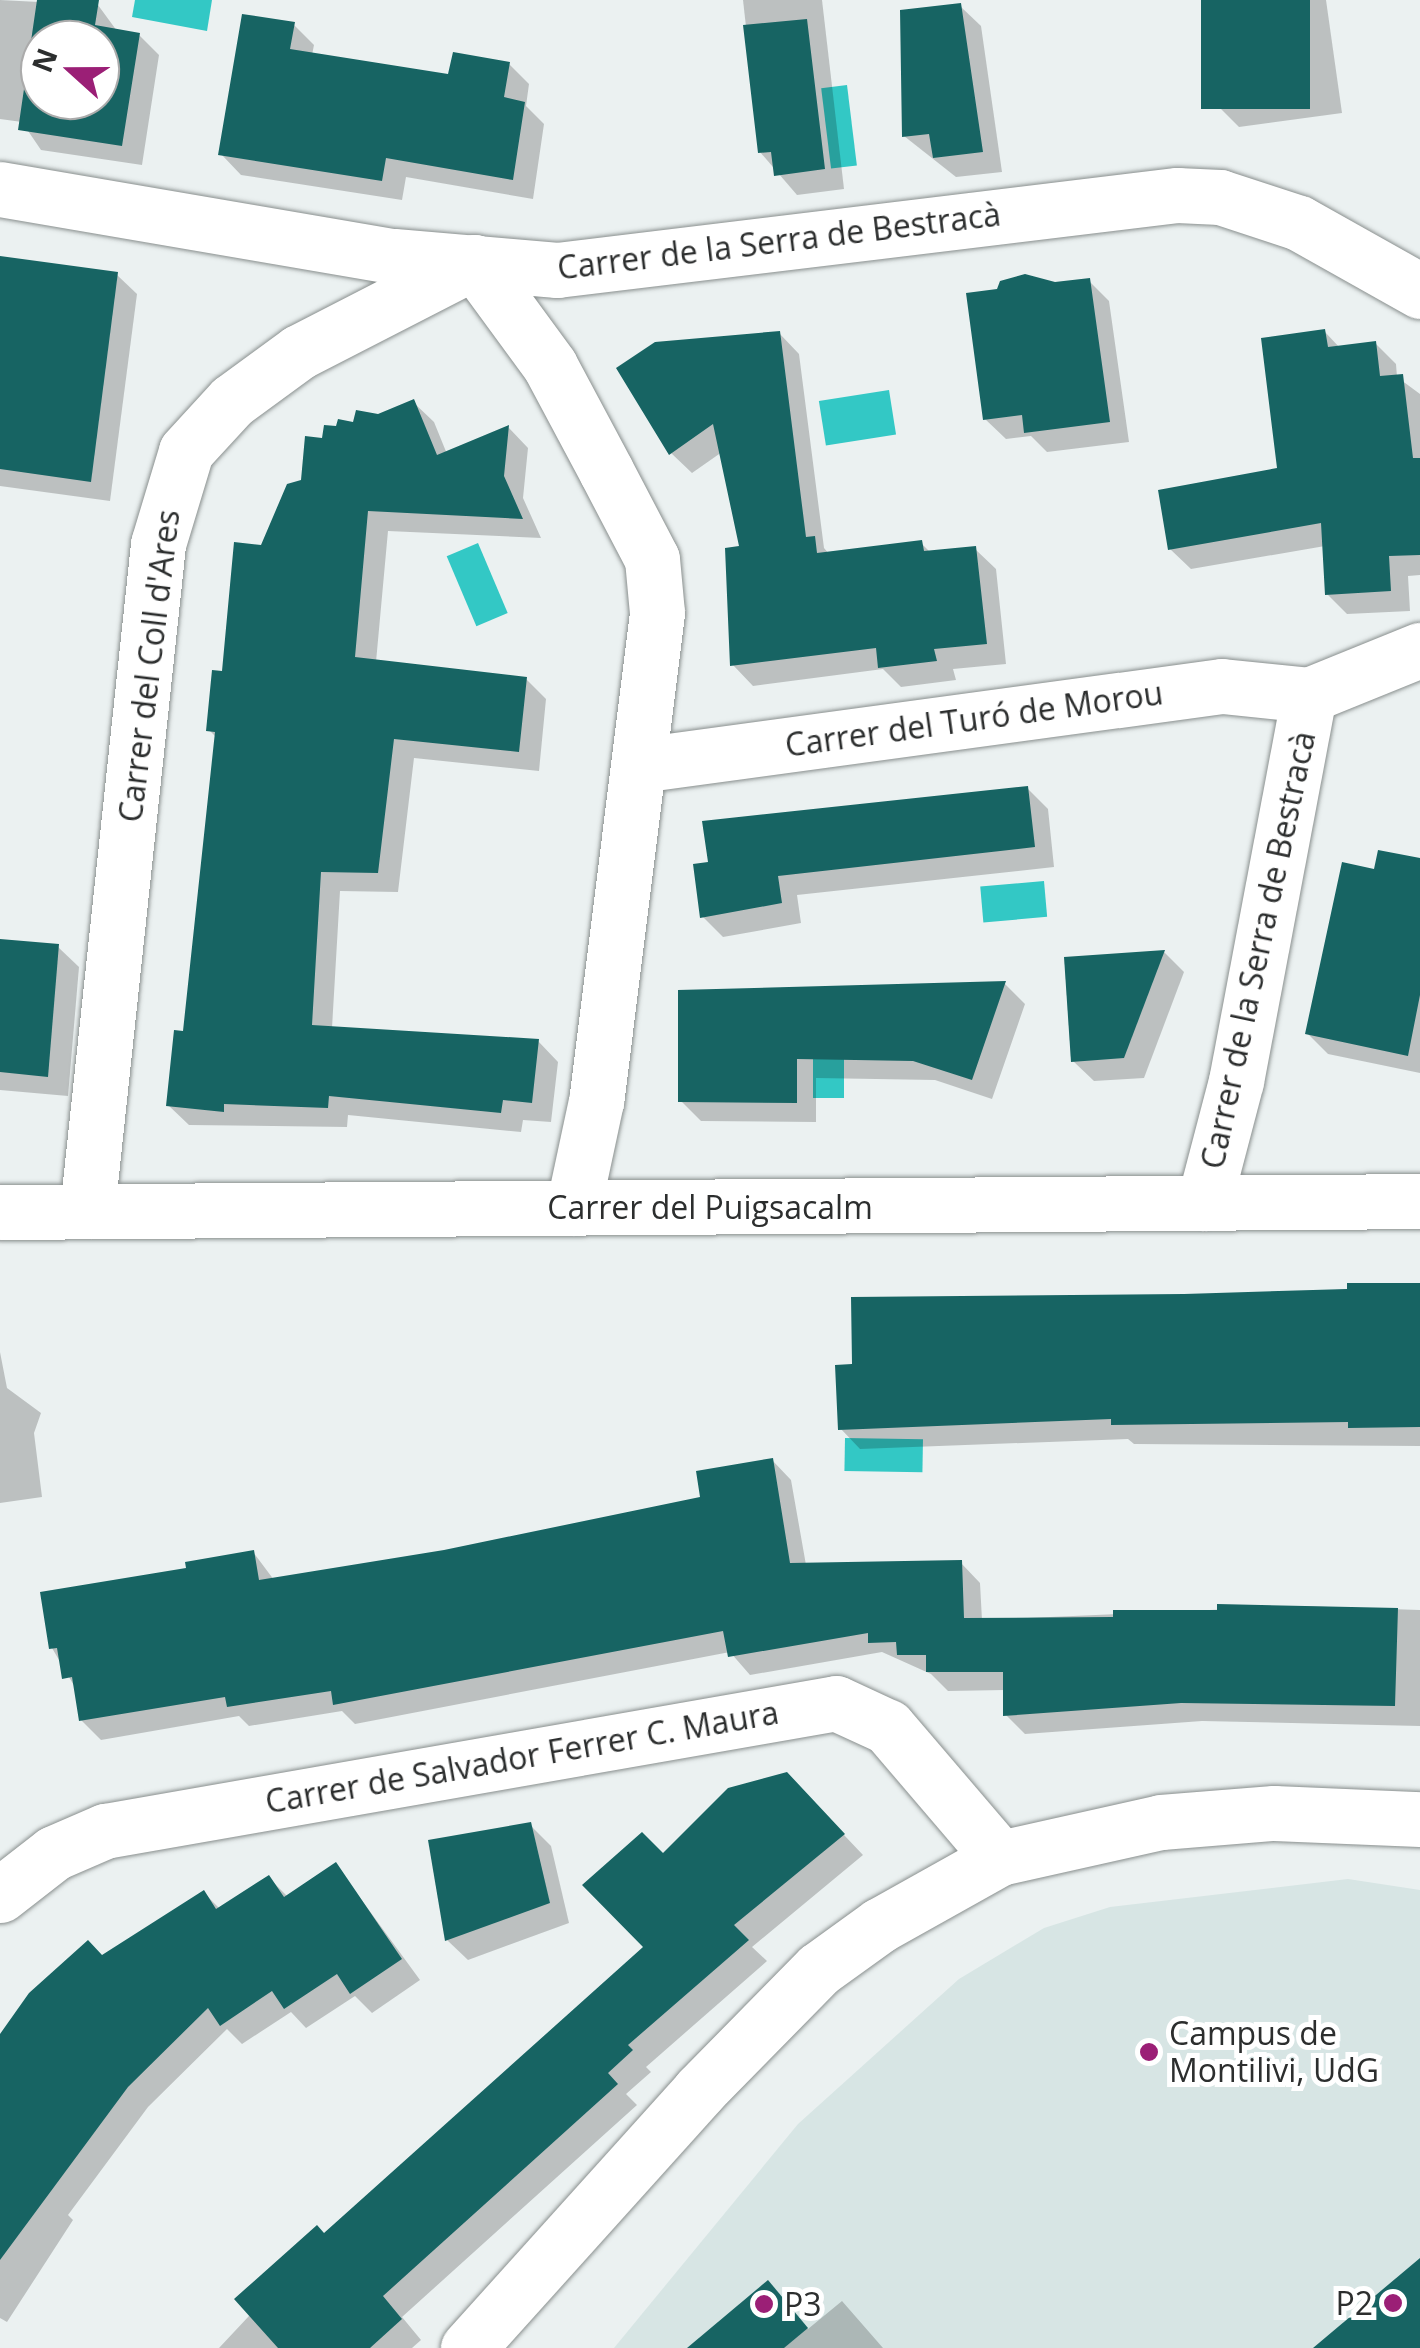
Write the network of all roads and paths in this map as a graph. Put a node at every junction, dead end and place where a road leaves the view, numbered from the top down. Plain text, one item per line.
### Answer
1 (0, 189) edge
2 (474, 262) junction
3 (1420, 291) edge
4 (1420, 650) edge
5 (1309, 696) junction
6 (640, 765) junction
7 (1420, 1202) edge
8 (1204, 1203) junction
9 (573, 1208) junction
10 (0, 1212) edge
11 (86, 1212) junction
12 (1420, 1819) edge
13 (1000, 1858) junction
14 (0, 1895) edge
15 (468, 2348) edge

1 - 2 street, Carrer de la Serra de Bestracà
2 - 3 street, Carrer de la Serra de Bestracà
2 - 6 street
2 - 11 street, Carrer del Coll d'Ares
4 - 5 street, Carrer de la Serra de Bestracà
5 - 6 street, Carrer del Turó de Morou
5 - 8 street, Carrer de la Serra de Bestracà
6 - 9 street
7 - 8 street, Carrer del Puigsacalm
8 - 9 street, Carrer del Puigsacalm
9 - 11 street, Carrer del Puigsacalm
10 - 11 street, Carrer del Puigsacalm
12 - 13 street
13 - 14 street, Carrer de Salvador Ferrer C. Maura
13 - 15 street

